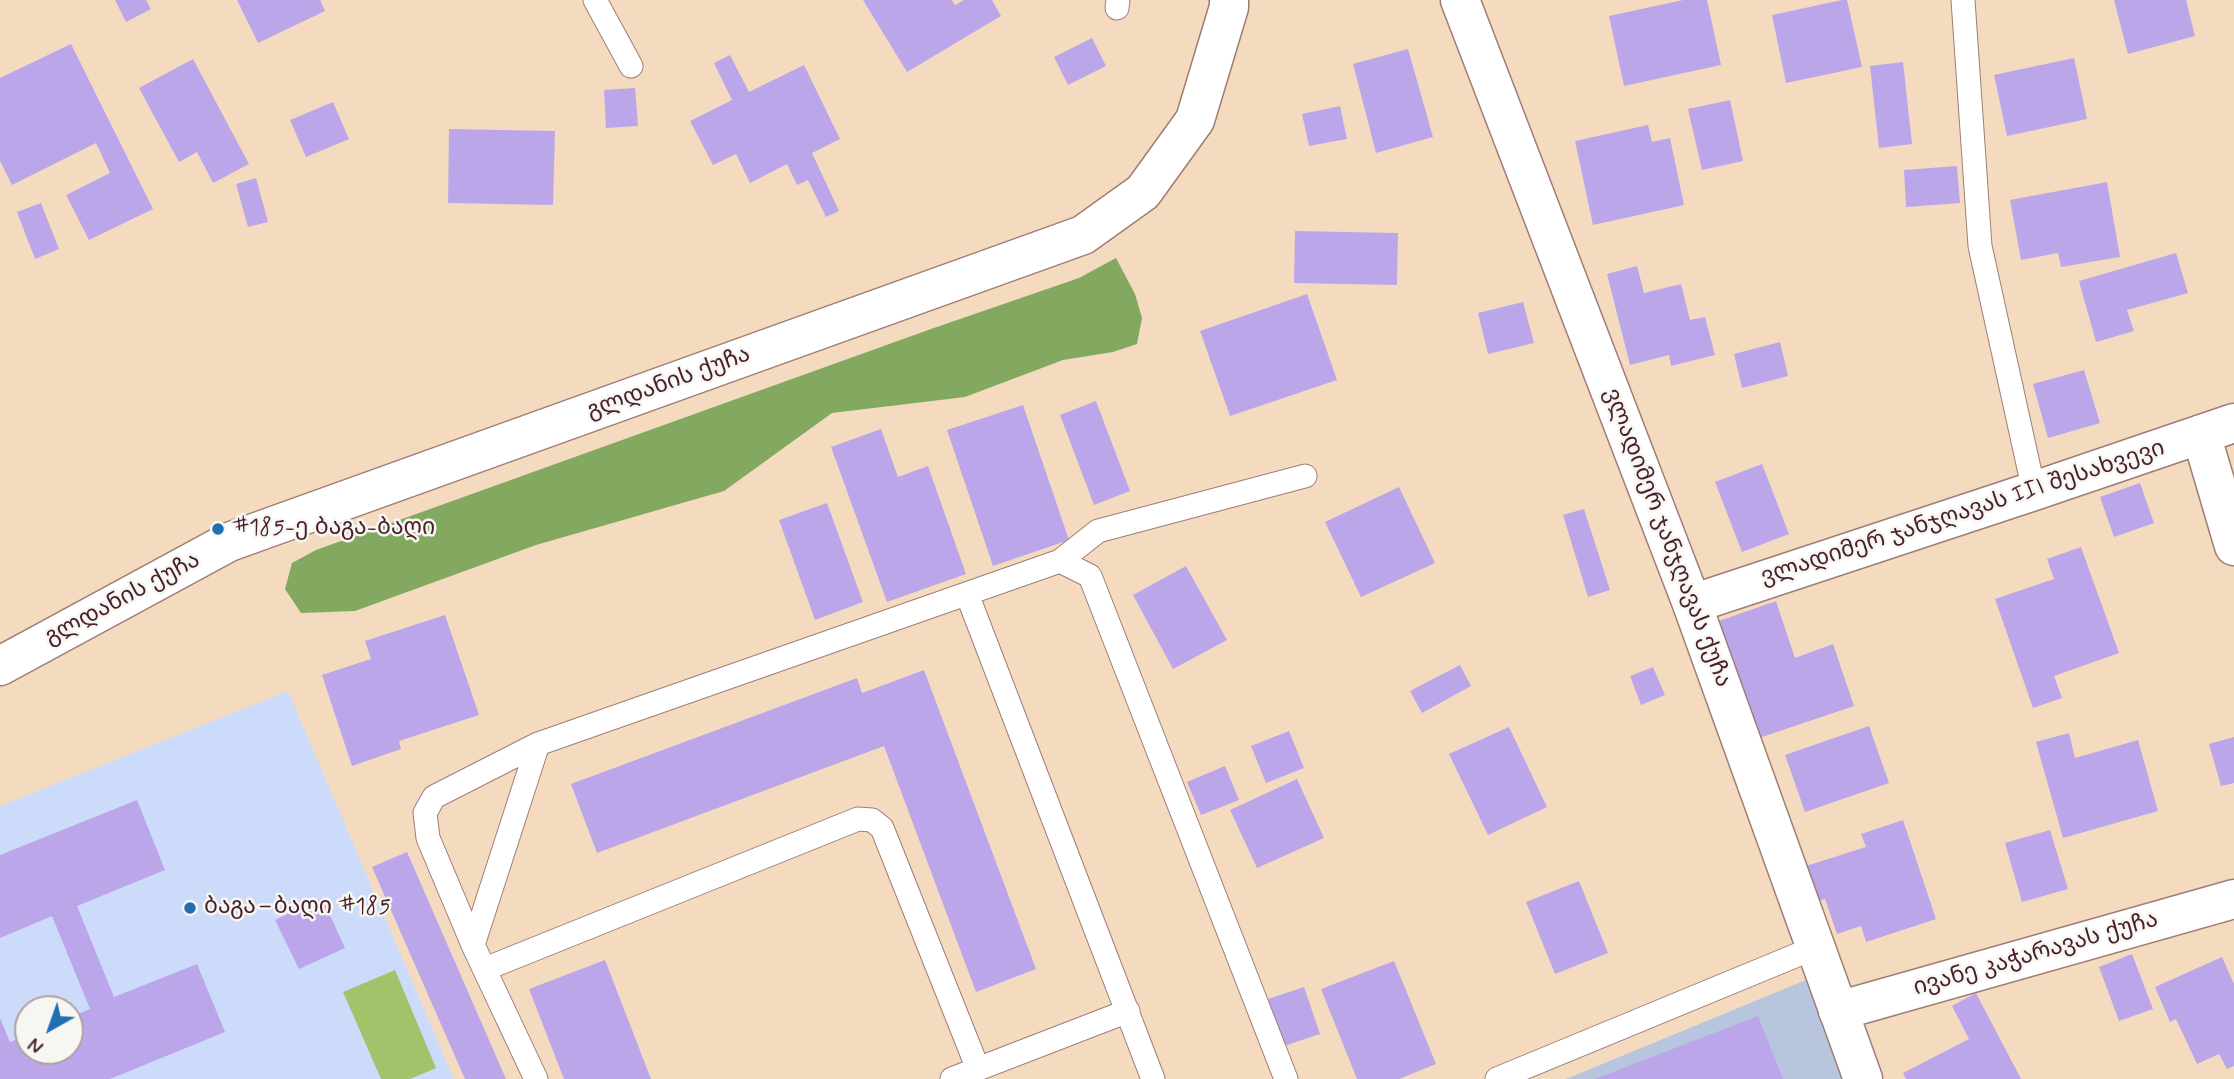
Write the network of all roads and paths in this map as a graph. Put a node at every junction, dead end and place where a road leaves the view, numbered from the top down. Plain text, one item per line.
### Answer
1 (595, 0) edge
2 (1229, 0) edge
3 (1460, 0) edge
4 (1963, 0) edge
5 (631, 66) dead end
6 (2218, 428) edge
7 (1305, 476) dead end
8 (2034, 491) junction
9 (2234, 545) edge
10 (1060, 561) junction
11 (968, 594) junction
12 (1692, 604) junction
13 (0, 666) edge
14 (538, 744) junction
15 (2234, 899) edge
16 (474, 945) junction
17 (1814, 948) junction
18 (485, 969) junction
19 (1128, 1011) junction
20 (1838, 1011) junction
21 (978, 1069) junction
22 (536, 1079) edge
23 (951, 1079) edge
24 (1153, 1079) edge
25 (1286, 1079) edge
26 (1497, 1079) edge
27 (1863, 1079) edge

1 - 5 lane
2 - 13 street, გლდანის ქუჩა
3 - 12 street, ვლადიმერ ჯანჯღავას ქუჩა
4 - 8 lane
6 - 8 street, ვლადიმერ ჯანჯღავას III შესახვევი
6 - 9 street
7 - 10 lane
8 - 12 street, ვლადიმერ ჯანჯღავას III შესახვევი
10 - 11 lane
10 - 25 lane
11 - 14 lane
11 - 19 lane
12 - 17 street, ვლადიმერ ჯანჯღავას ქუჩა
14 - 16 lane
14 - 16 lane
15 - 20 street, ივანე კაჭარავას ქუჩა
16 - 18 lane
17 - 20 street, ვლადიმერ ჯანჯღავას ქუჩა
17 - 26 lane
18 - 21 lane
18 - 22 lane
19 - 21 lane
19 - 24 lane
20 - 27 street, ვლადიმერ ჯანჯღავას ქუჩა
21 - 23 lane

